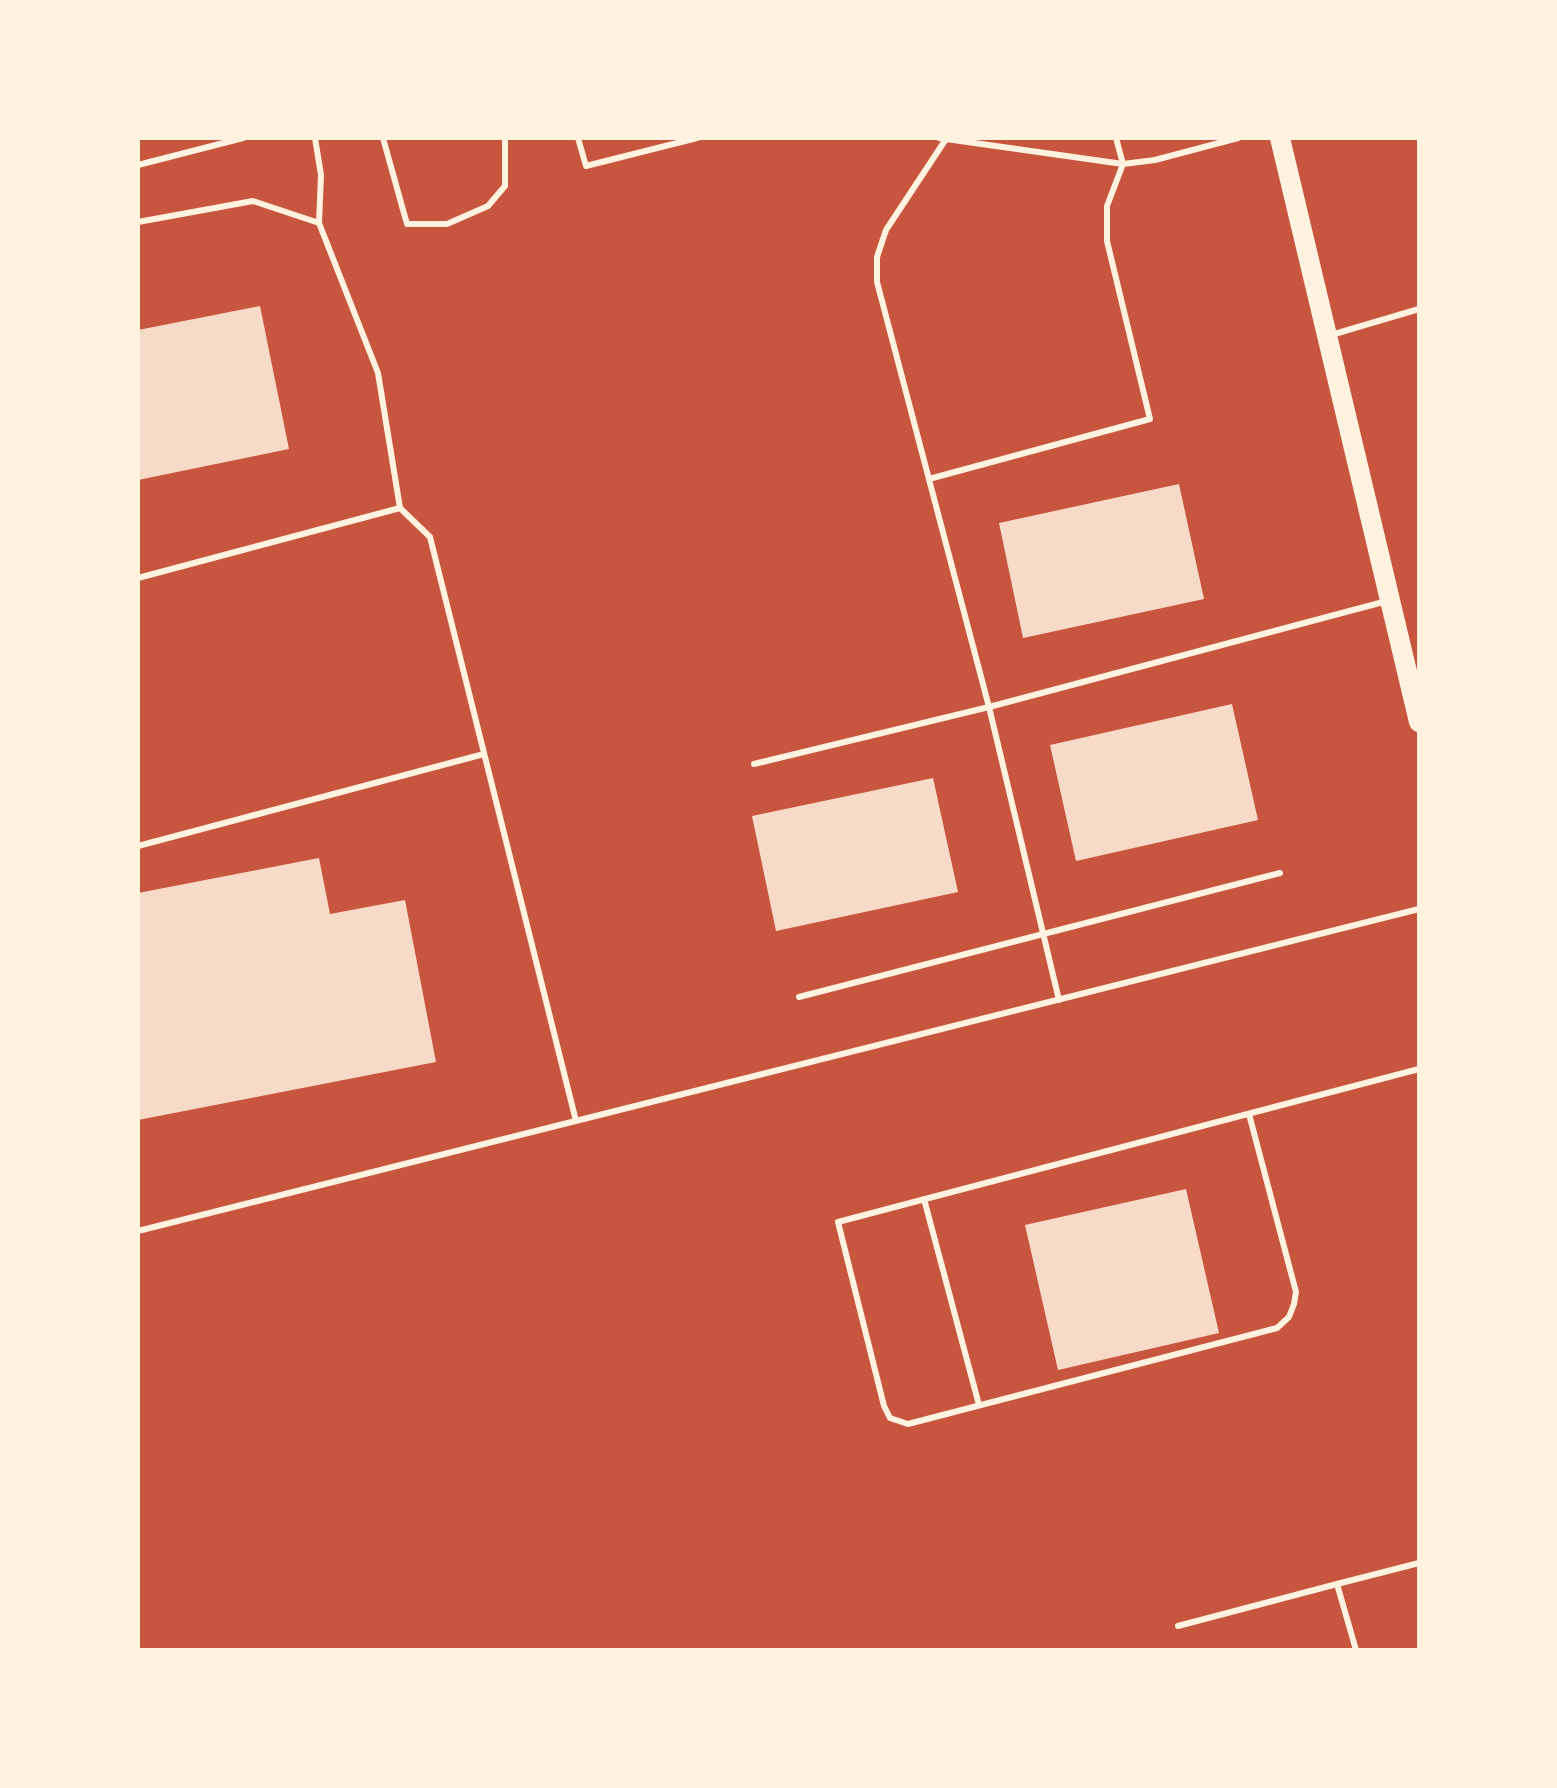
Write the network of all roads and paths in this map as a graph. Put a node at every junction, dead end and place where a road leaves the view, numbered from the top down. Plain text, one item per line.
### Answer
1 (243, 138) edge
2 (315, 138) edge
3 (383, 138) edge
4 (505, 138) edge
5 (578, 138) edge
6 (697, 138) edge
7 (939, 138) edge
8 (1116, 138) edge
9 (1238, 138) edge
10 (1280, 138) edge
11 (946, 139) edge
12 (230, 140) edge
13 (1123, 164) junction
14 (138, 165) edge
15 (138, 222) edge
16 (319, 223) junction
17 (1419, 309) edge
18 (1327, 336) junction
19 (929, 479) junction
20 (400, 508) junction
21 (138, 578) edge
22 (1390, 600) junction
23 (989, 707) junction
24 (1419, 722) edge
25 (484, 754) junction
26 (754, 764) dead end
27 (138, 846) edge
28 (1280, 873) dead end
29 (1419, 909) edge
30 (1043, 935) junction
31 (799, 997) dead end
32 (1059, 1000) junction
33 (1419, 1069) edge
34 (1249, 1114) junction
35 (576, 1121) junction
36 (924, 1199) junction
37 (138, 1231) edge
38 (979, 1405) junction
39 (1419, 1563) edge
40 (1337, 1584) junction
41 (1178, 1626) dead end
42 (1356, 1650) edge

1 - 12 lane
2 - 16 lane
3 - 4 lane
5 - 6 lane
7 - 11 lane
8 - 13 lane
9 - 13 lane
10 - 18 main road
11 - 13 lane
11 - 19 lane
12 - 14 lane
13 - 19 lane
15 - 16 lane
16 - 20 lane
17 - 18 lane
18 - 22 main road
19 - 23 lane
20 - 21 lane
20 - 25 lane
22 - 23 lane
22 - 24 main road
23 - 26 lane
23 - 30 lane
25 - 27 lane
25 - 35 lane
28 - 30 lane
29 - 32 lane
30 - 31 lane
30 - 32 lane
32 - 35 lane
33 - 34 lane
34 - 36 lane
34 - 38 lane
35 - 37 lane
36 - 38 lane
36 - 38 lane
39 - 40 lane
40 - 41 lane
40 - 42 lane

